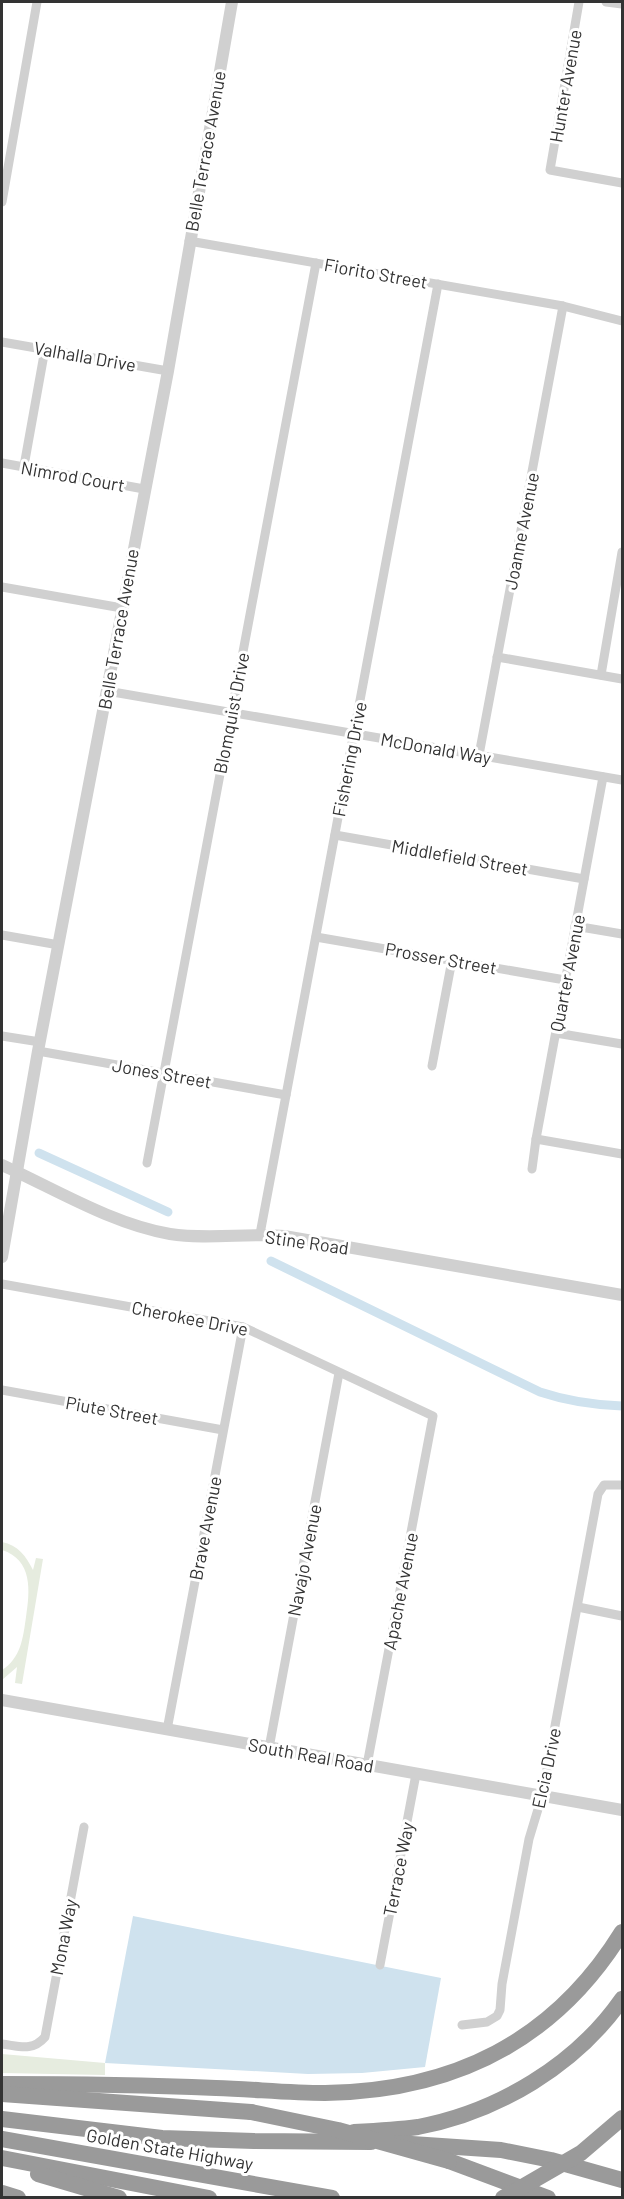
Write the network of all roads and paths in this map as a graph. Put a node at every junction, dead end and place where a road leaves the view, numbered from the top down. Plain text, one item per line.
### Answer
1 (37, 2) edge
2 (232, 2) edge
3 (579, 2) edge
4 (606, 2) edge
5 (622, 4) edge
6 (622, 183) edge
7 (2, 202) edge
8 (189, 241) junction
9 (316, 263) junction
10 (438, 284) junction
11 (563, 306) junction
12 (622, 321) edge
13 (2, 342) edge
14 (45, 349) junction
15 (168, 371) junction
16 (2, 463) edge
17 (24, 466) junction
18 (144, 489) junction
19 (622, 552) edge
20 (2, 587) edge
21 (122, 608) junction
22 (497, 657) junction
23 (601, 675) junction
24 (622, 679) edge
25 (107, 691) junction
26 (231, 712) junction
27 (354, 733) junction
28 (479, 755) junction
29 (603, 777) junction
30 (622, 780) edge
31 (335, 835) junction
32 (584, 879) junction
33 (575, 926) junction
34 (622, 934) edge
35 (2, 935) edge
36 (316, 937) junction
37 (59, 945) junction
38 (452, 960) junction
39 (565, 980) junction
40 (556, 1033) junction
41 (2, 1036) edge
42 (622, 1044) edge
43 (39, 1047) junction
44 (432, 1066) dead end
45 (163, 1073) junction
46 (286, 1095) junction
47 (536, 1139) junction
48 (622, 1154) edge
49 (147, 1163) dead end
50 (2, 1165) edge
51 (532, 1169) dead end
52 (17, 1172) junction
53 (260, 1234) junction
54 (2, 1257) edge
55 (2, 1284) edge
56 (622, 1295) edge
57 (243, 1327) junction
58 (339, 1373) junction
59 (2, 1389) edge
60 (433, 1416) joint
61 (223, 1430) junction
62 (622, 1485) edge
63 (578, 1607) junction
64 (622, 1616) edge
65 (2, 1700) edge
66 (167, 1730) junction
67 (269, 1748) junction
68 (367, 1765) junction
69 (416, 1774) junction
70 (542, 1796) junction
71 (622, 1809) edge
72 (84, 1827) dead end
73 (622, 1932) edge
74 (380, 1965) dead end
75 (622, 1999) edge
76 (462, 2025) dead end
77 (2, 2044) edge
78 (2, 2084) edge
79 (2, 2094) edge
80 (622, 2118) edge
81 (2, 2119) edge
82 (107, 2132) junction
83 (2, 2139) edge
84 (2, 2158) edge
85 (622, 2180) edge
86 (2, 2193) edge
87 (18, 2198) edge
88 (119, 2198) edge
89 (209, 2198) edge
90 (332, 2198) edge
91 (503, 2198) edge
92 (548, 2198) edge

1 - 7 street
2 - 8 street, Belle Terrace Avenue
3 - 6 street, Hunter Avenue
4 - 5 street
8 - 9 street, Fiorito Street
8 - 15 street, Belle Terrace Avenue
9 - 10 street, Fiorito Street
9 - 26 street, Blomquist Drive
10 - 11 street, Fiorito Street
10 - 27 street, Fishering Drive
11 - 12 street, Fiorito Street
11 - 22 street, Joanne Avenue
13 - 14 street, Valhalla Drive
14 - 15 street, Valhalla Drive
14 - 17 street
15 - 18 street, Belle Terrace Avenue
16 - 17 street, Nimrod Court
17 - 18 street, Nimrod Court
18 - 21 street, Belle Terrace Avenue
19 - 23 street
20 - 21 street
21 - 25 street, Belle Terrace Avenue
22 - 23 street
22 - 28 street, Joanne Avenue
23 - 24 street
25 - 26 street, McDonald Way
25 - 37 street, Belle Terrace Avenue
26 - 27 street, McDonald Way
26 - 45 street, Blomquist Drive
27 - 28 street, McDonald Way
27 - 31 street, Fishering Drive
28 - 29 street, McDonald Way
29 - 30 street, McDonald Way
29 - 32 street, Quarter Avenue
31 - 32 street, Middlefield Street
31 - 36 street, Fishering Drive
32 - 33 street, Quarter Avenue
33 - 34 street
33 - 39 street, Quarter Avenue
35 - 37 street
36 - 38 street, Prosser Street
36 - 46 street, Fishering Drive
37 - 43 street, Belle Terrace Avenue
38 - 39 street, Prosser Street
38 - 44 street
39 - 40 street, Quarter Avenue
40 - 42 street
40 - 47 street, Quarter Avenue
41 - 43 street, Jones Street
43 - 45 street, Jones Street
43 - 52 street, Belle Terrace Avenue
45 - 46 street, Jones Street
45 - 49 street, Blomquist Drive
46 - 53 street, Fishering Drive
47 - 48 street
47 - 51 street, Quarter Avenue
50 - 52 street, Stine Road
52 - 53 street, Stine Road
52 - 54 street, Belle Terrace Avenue
53 - 56 street, Stine Road
55 - 57 street, Cherokee Drive
57 - 58 street, Cherokee Drive
57 - 61 street, Brave Avenue
58 - 60 street, Cherokee Drive
58 - 67 street, Navajo Avenue
59 - 61 street, Piute Street
60 - 68 street, Apache Avenue
61 - 66 street, Brave Avenue
62 - 63 street, Elcia Drive
63 - 64 street
63 - 70 street, Elcia Drive
65 - 66 street, South Real Road
66 - 67 street, South Real Road
67 - 68 street, South Real Road
68 - 69 street, South Real Road
69 - 70 street, South Real Road
69 - 74 street, Terrace Way
70 - 71 street, South Real Road
70 - 76 street, Elcia Drive
72 - 77 street, Mona Way
73 - 78 highway
75 - 82 highway
79 - 92 highway, bridge
80 - 91 highway, bridge
81 - 82 highway
82 - 85 highway
83 - 90 highway, Golden State Highway
84 - 88 highway
84 - 89 highway
86 - 87 highway

